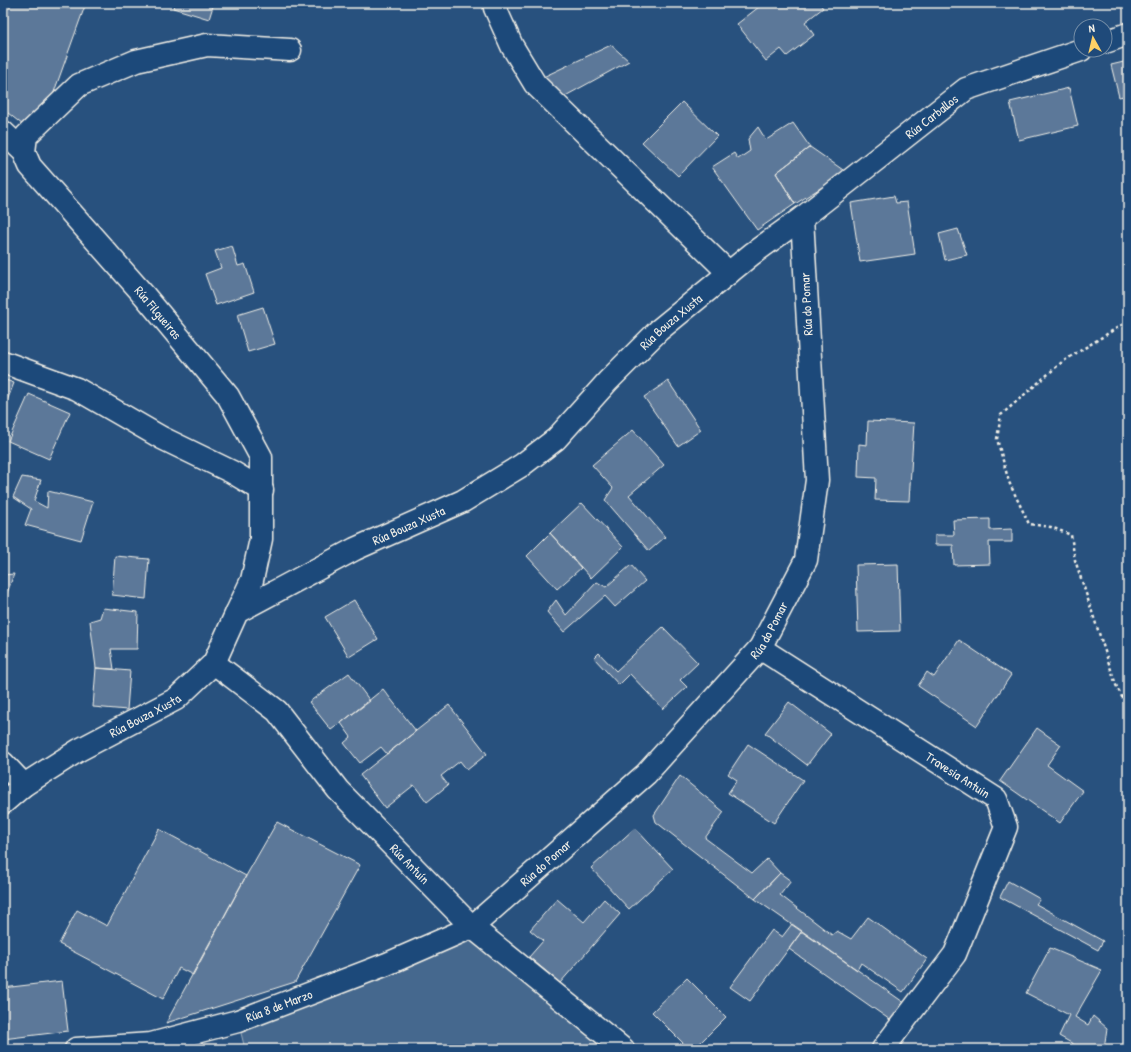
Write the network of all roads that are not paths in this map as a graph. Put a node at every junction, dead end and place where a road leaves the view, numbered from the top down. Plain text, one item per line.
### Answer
1 (495, 8) dead end
2 (1128, 34) edge
3 (1113, 39) edge
4 (290, 50) dead end
5 (1073, 53) edge
6 (3, 132) edge
7 (24, 152) junction
8 (802, 218) junction
9 (728, 273) junction
10 (3, 362) edge
11 (262, 490) junction
12 (237, 612) junction
13 (760, 648) junction
14 (214, 663) junction
15 (3, 763) edge
16 (24, 785) junction
17 (3, 803) edge
18 (472, 927) junction
19 (76, 1049) edge
20 (623, 1049) edge
21 (883, 1049) edge

1 - 9 street
2 - 3 street
4 - 7 street
5 - 8 street, Rúa Carballos
6 - 7 street, Rúa Filgueiras
7 - 11 street, Rúa Filgueiras
8 - 9 street, Rúa Bouza Xusta
8 - 13 street, Rúa do Pomar
9 - 12 street, Rúa Bouza Xusta
10 - 11 street
11 - 12 street, Rúa Filgueiras
12 - 14 street, Rúa Bouza Xusta
13 - 18 street, Rúa do Pomar
13 - 21 street, Travesia Antuin
14 - 16 street, Rúa Bouza Xusta
14 - 18 street, Rúa Antuín
15 - 16 street
16 - 17 street, Rúa Bouza Xusta
18 - 19 street, Rúa 8 de Marzo
18 - 20 street, Rúa Antuín

